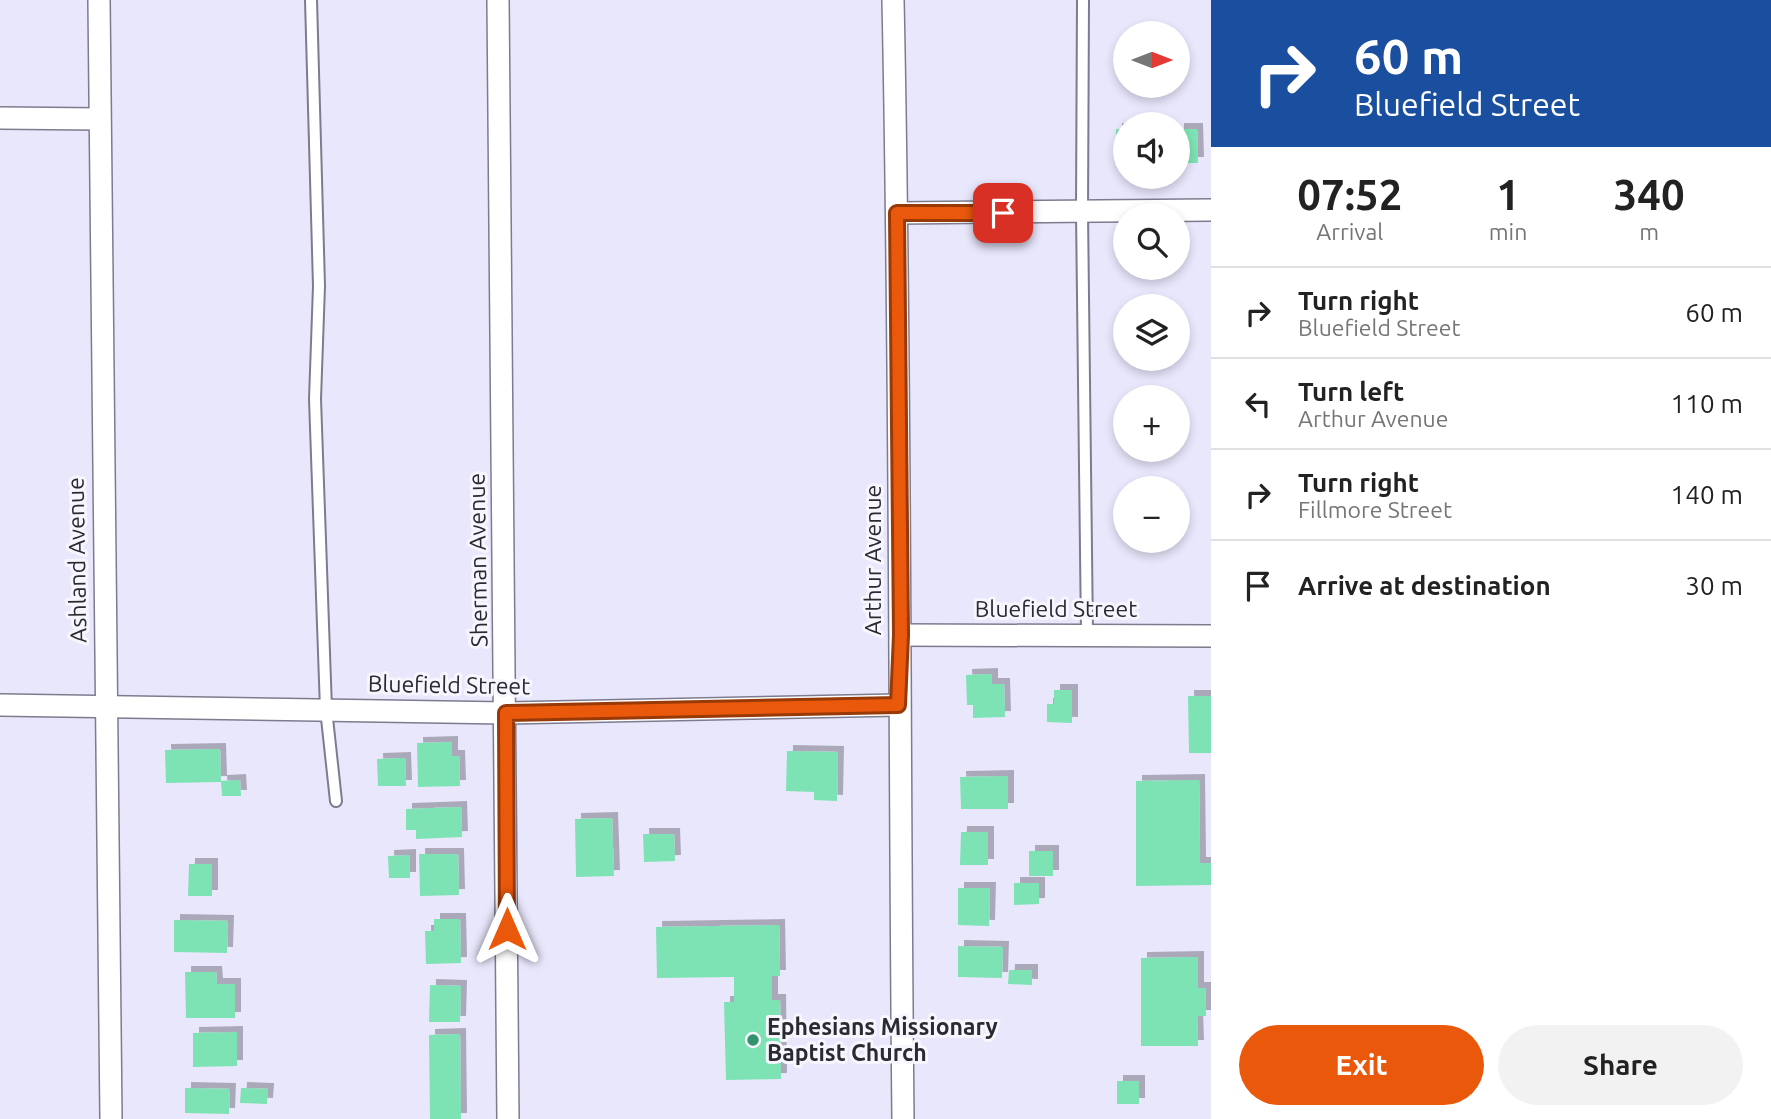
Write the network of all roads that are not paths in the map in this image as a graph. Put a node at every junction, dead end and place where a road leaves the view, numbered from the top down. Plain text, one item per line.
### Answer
1 (99, 0) edge
2 (310, 0) edge
3 (498, 0) edge
4 (892, 0) edge
5 (1083, 0) edge
6 (0, 118) edge
7 (99, 119) junction
8 (1211, 210) edge
9 (1082, 212) junction
10 (897, 213) junction
11 (901, 635) junction
12 (1087, 635) junction
13 (1211, 636) edge
14 (0, 705) edge
15 (104, 705) junction
16 (898, 705) junction
17 (326, 709) junction
18 (506, 713) junction
19 (336, 801) dead end
20 (111, 1119) edge
21 (508, 1119) edge
22 (904, 1119) edge

1 - 7 street, Ashland Avenue
2 - 17 lane
3 - 18 street, Sherman Avenue
4 - 10 street, Arthur Avenue
5 - 9 lane
6 - 7 street
7 - 15 street, Ashland Avenue
8 - 9 street
9 - 10 street
9 - 12 lane
10 - 11 street, Arthur Avenue
11 - 12 street, Bluefield Street
11 - 16 street, Arthur Avenue
12 - 13 street, Bluefield Street
14 - 15 street, Bluefield Street
15 - 17 street, Bluefield Street
15 - 20 street, Ashland Avenue
16 - 18 street, Bluefield Street
16 - 22 street, Arthur Avenue
17 - 18 street, Bluefield Street
17 - 19 lane
18 - 21 street, Sherman Avenue

